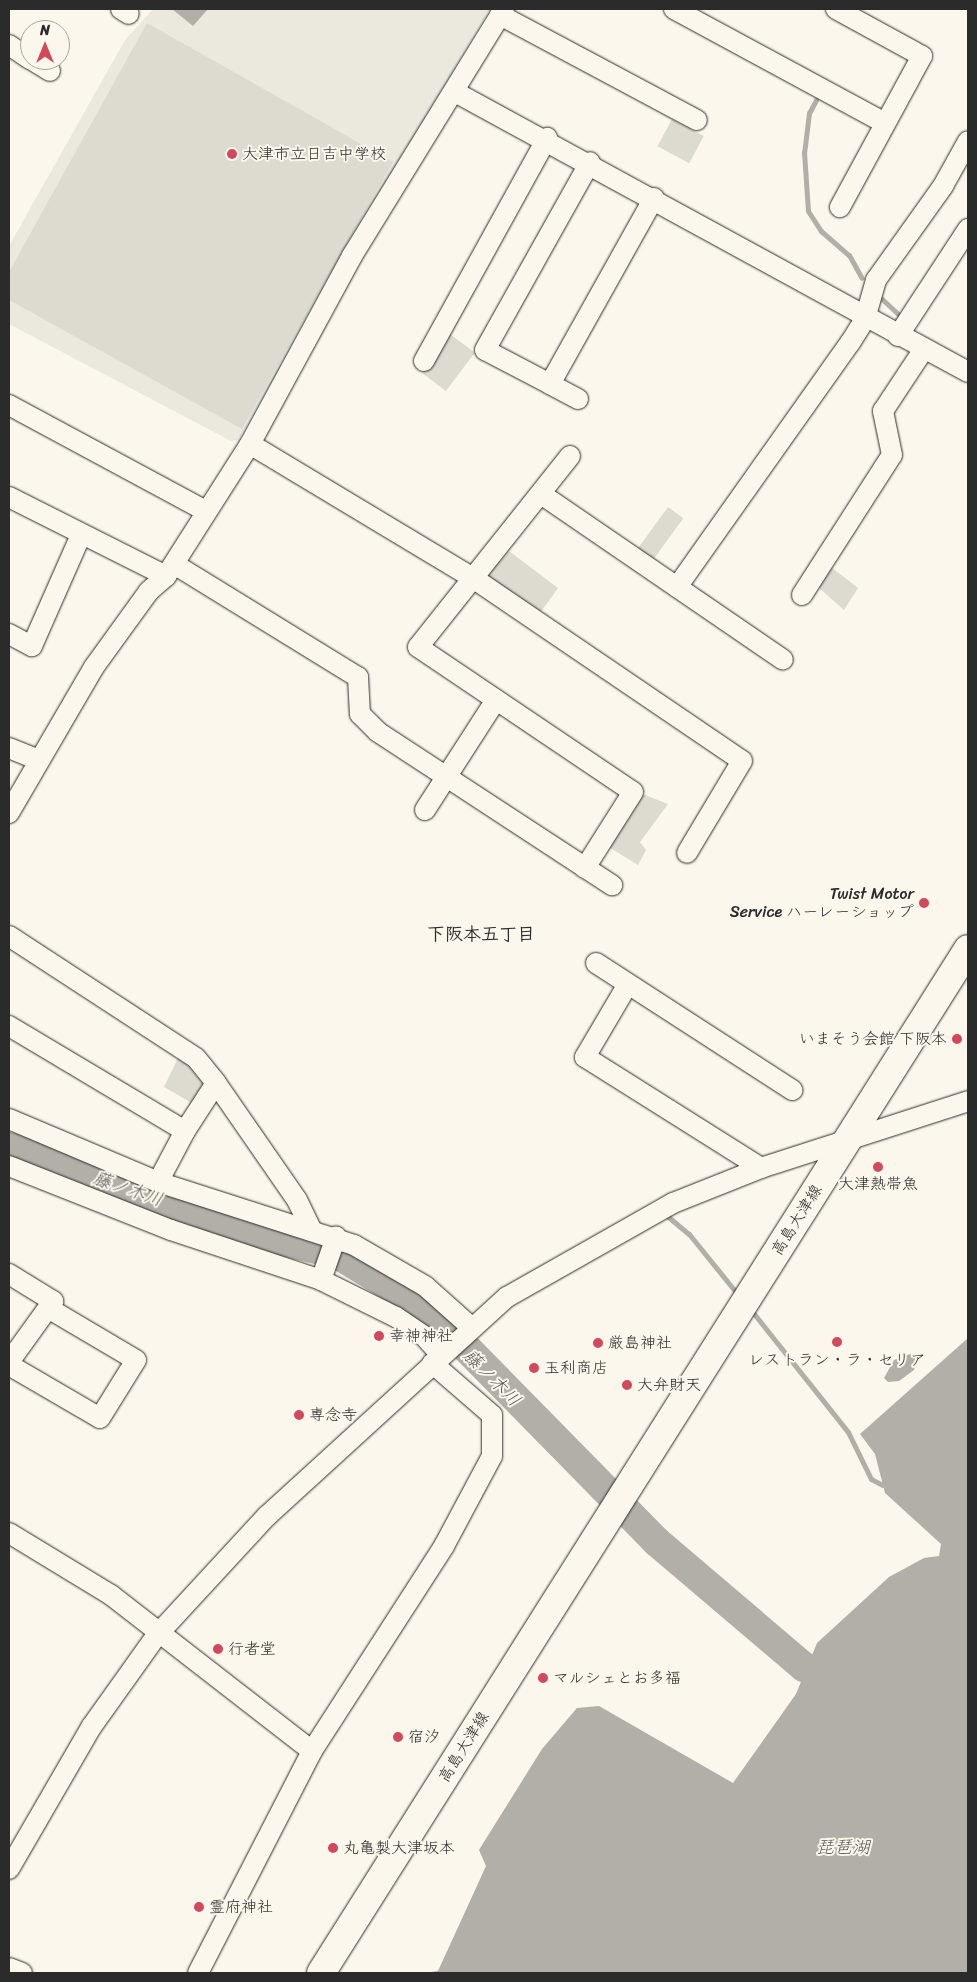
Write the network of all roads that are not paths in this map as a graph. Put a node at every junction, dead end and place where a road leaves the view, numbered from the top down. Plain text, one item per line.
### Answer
1 (674, 9) edge
2 (836, 9) edge
3 (502, 12) edge
4 (9, 45) edge
5 (20, 52) edge
6 (455, 92) junction
7 (697, 120) dead end
8 (885, 124) junction
9 (547, 138) junction
10 (968, 141) edge
11 (590, 162) junction
12 (654, 198) junction
13 (840, 206) dead end
14 (968, 229) edge
15 (865, 318) junction
16 (898, 336) junction
17 (924, 349) junction
18 (424, 361) dead end
19 (968, 372) edge
20 (550, 384) junction
21 (578, 399) dead end
22 (9, 406) edge
23 (250, 444) junction
24 (570, 456) dead end
25 (541, 494) junction
26 (9, 497) edge
27 (206, 511) junction
28 (81, 535) junction
29 (170, 570) junction
30 (473, 578) junction
31 (677, 587) junction
32 (802, 595) dead end
33 (9, 634) edge
34 (783, 660) dead end
35 (496, 700) junction
36 (9, 748) edge
37 (36, 759) junction
38 (447, 777) junction
39 (425, 810) dead end
40 (9, 812) edge
41 (687, 853) dead end
42 (585, 868) junction
43 (612, 885) dead end
44 (9, 936) edge
45 (968, 949) edge
46 (596, 963) dead end
47 (628, 984) junction
48 (9, 1026) edge
49 (786, 1080) dead end
50 (216, 1083) junction
51 (968, 1101) edge
52 (9, 1119) edge
53 (185, 1131) junction
54 (845, 1144) junction
55 (9, 1166) edge
56 (761, 1168) junction
57 (158, 1182) junction
58 (311, 1229) junction
59 (336, 1237) junction
60 (9, 1274) edge
61 (321, 1280) junction
62 (48, 1308) junction
63 (469, 1329) junction
64 (439, 1356) junction
65 (9, 1363) edge
66 (9, 1533) edge
67 (157, 1635) junction
68 (312, 1751) junction
69 (9, 1869) edge
70 (9, 1968) edge
71 (22, 1973) edge
72 (198, 1973) edge
73 (321, 1973) edge

1 - 8 street
2 - 8 street
3 - 6 street
3 - 7 street
4 - 5 street
6 - 9 street
6 - 23 street
8 - 13 street
9 - 11 street
9 - 18 street
10 - 15 street
11 - 12 street
11 - 20 street
12 - 15 street
12 - 20 street
14 - 16 street
15 - 16 street
15 - 31 street
16 - 17 street
17 - 19 street
17 - 32 street
20 - 21 street
22 - 27 street
23 - 27 street
23 - 30 street
24 - 25 street
25 - 30 street
25 - 31 street
26 - 28 street
27 - 29 street
28 - 29 street
28 - 33 street
29 - 37 street
29 - 38 street
30 - 35 street
30 - 41 street
31 - 34 street
35 - 38 street
35 - 42 street
36 - 37 street
37 - 40 street
38 - 39 street
38 - 42 street
42 - 43 street
44 - 50 street
45 - 54 main road, 高島大津線
46 - 47 street
47 - 49 street
47 - 56 street
48 - 53 street
50 - 53 street
50 - 58 street
51 - 54 street
52 - 57 street
53 - 57 street
54 - 56 street
54 - 73 main road, 高島大津線
55 - 61 street
56 - 63 street
57 - 58 street
58 - 59 street
59 - 61 street
59 - 63 street
60 - 62 street
61 - 64 street
62 - 65 street
62 - 65 street
63 - 64 street
64 - 67 street
64 - 68 street
66 - 67 street
67 - 68 street
67 - 69 street
68 - 72 street
70 - 71 street

